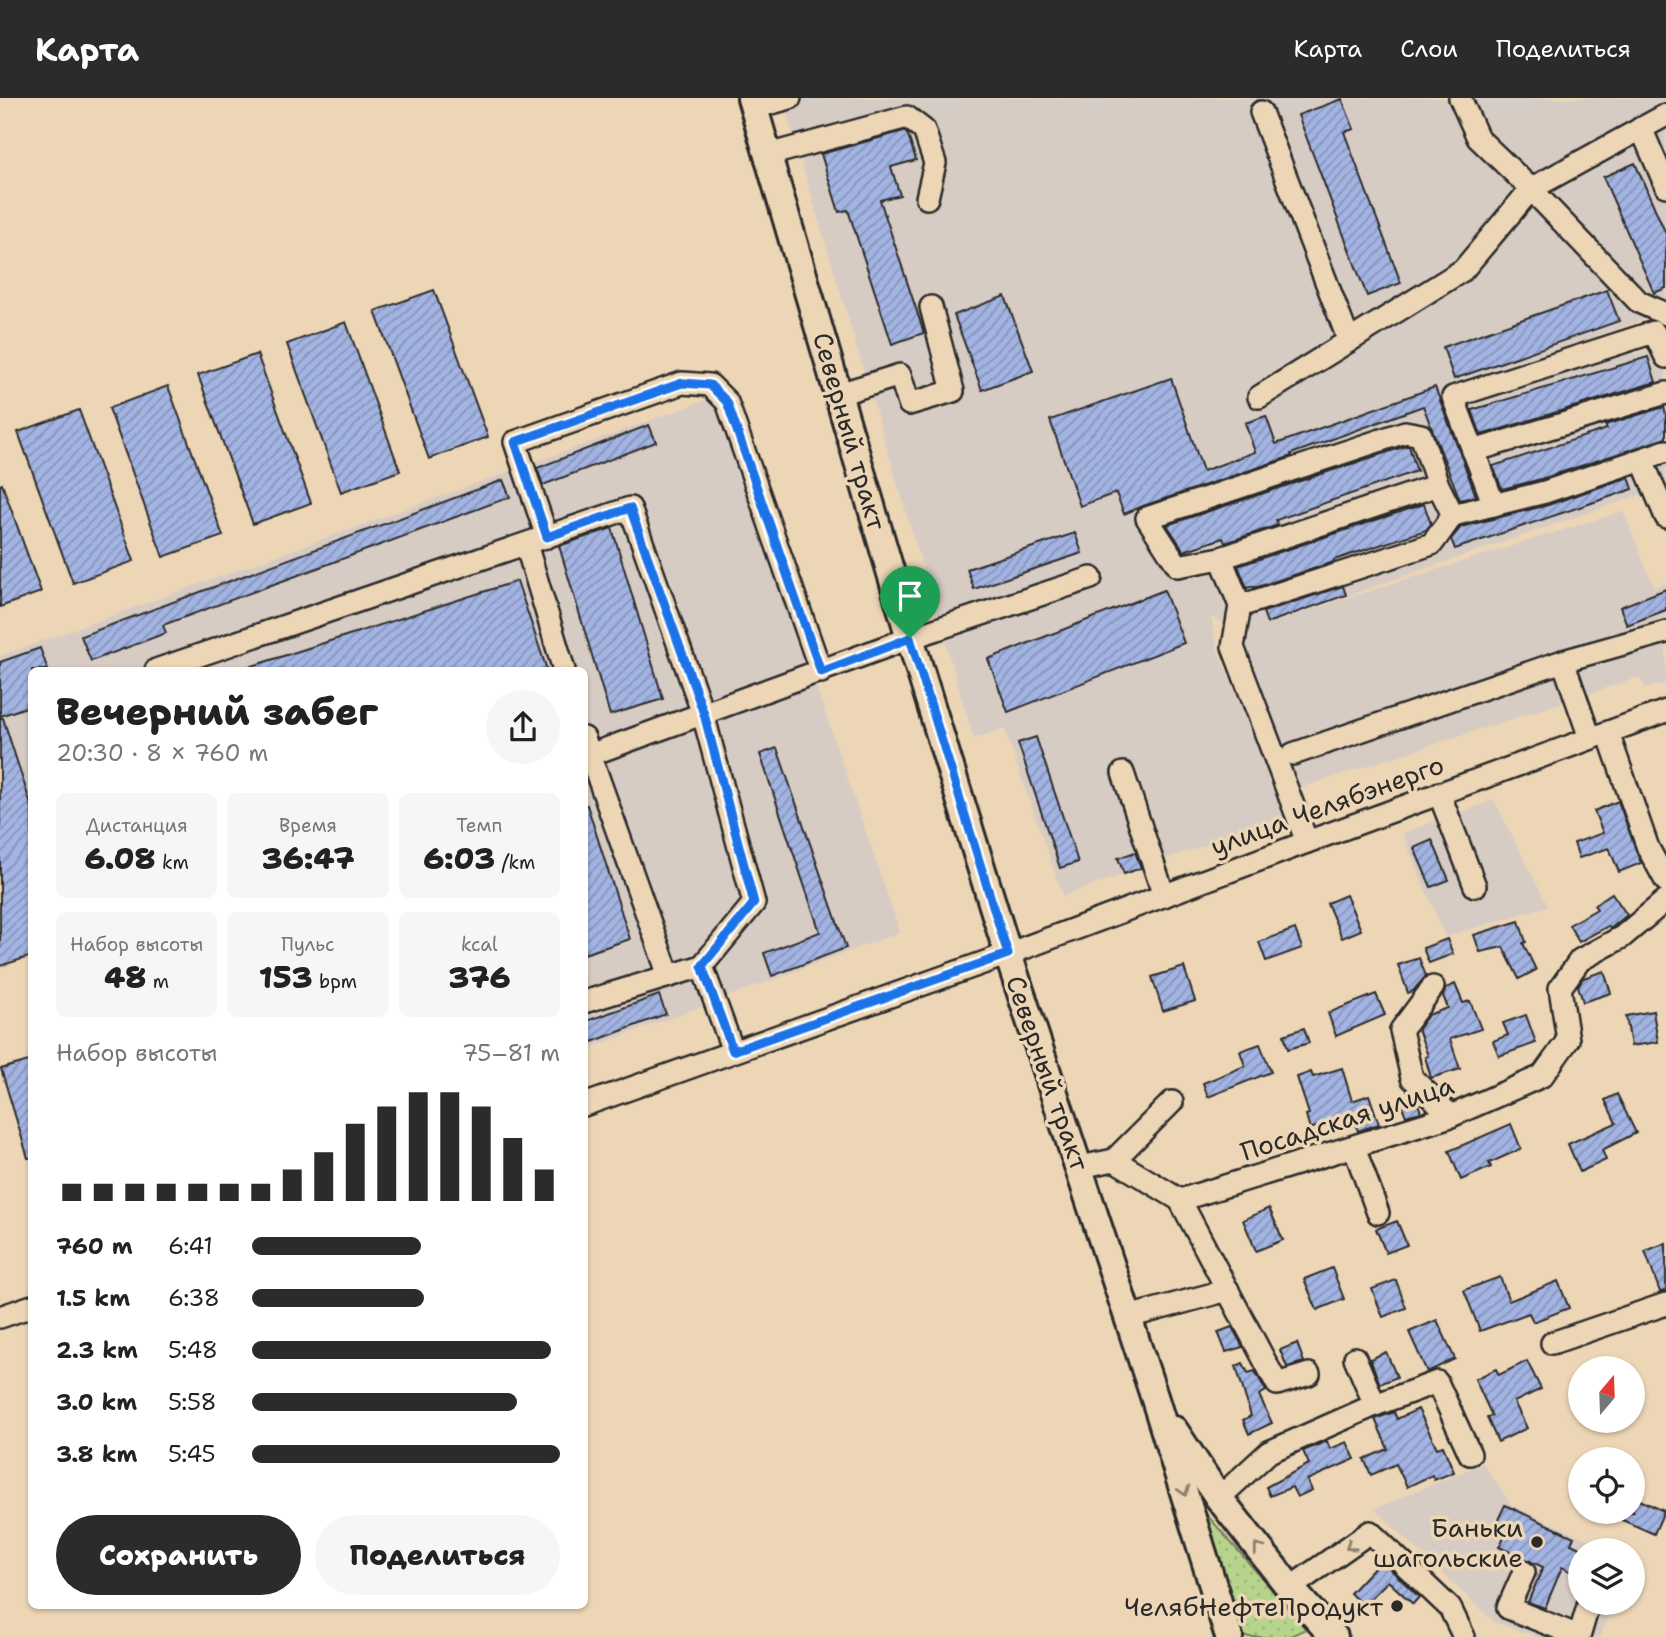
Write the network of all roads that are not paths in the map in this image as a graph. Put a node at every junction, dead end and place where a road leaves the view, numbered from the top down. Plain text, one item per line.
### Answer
1 (790, 98) edge
2 (1460, 98) edge
3 (753, 103) edge
4 (1261, 112) dead end
5 (1665, 116) edge
6 (1641, 128) junction
7 (768, 155) junction
8 (1666, 186) edge
9 (1531, 189) junction
10 (927, 198) dead end
11 (931, 307) dead end
12 (1666, 314) edge
13 (1349, 341) junction
14 (1666, 357) edge
15 (1666, 393) edge
16 (839, 394) junction
17 (1259, 397) dead end
18 (1666, 451) edge
19 (1473, 452) junction
20 (1642, 460) junction
21 (1438, 485) junction
22 (1494, 505) junction
23 (1453, 515) junction
24 (1666, 517) edge
25 (547, 537) junction
26 (526, 544) junction
27 (1221, 558) junction
28 (1091, 578) dead end
29 (1240, 606) junction
30 (1666, 632) edge
31 (910, 638) junction
32 (1563, 662) junction
33 (169, 667) edge
34 (563, 667) edge
35 (821, 672) junction
36 (1666, 711) edge
37 (704, 714) junction
38 (1599, 736) junction
39 (588, 749) edge
40 (1293, 754) dead end
41 (588, 755) edge
42 (1124, 773) dead end
43 (1439, 793) junction
44 (1307, 842) junction
45 (1666, 881) edge
46 (1475, 886) dead end
47 (1164, 896) junction
48 (1666, 900) edge
49 (1008, 954) junction
50 (702, 966) junction
51 (669, 976) junction
52 (1433, 987) dead end
53 (588, 1001) edge
54 (733, 1051) junction
55 (1172, 1102) dead end
56 (588, 1104) edge
57 (1451, 1116) junction
58 (1354, 1147) junction
59 (1114, 1160) junction
60 (1080, 1167) junction
61 (1180, 1200) junction
62 (1378, 1213) dead end
63 (1228, 1290) junction
64 (1666, 1304) edge
65 (28, 1307) edge
66 (0, 1317) edge
67 (1129, 1317) junction
68 (1552, 1343) dead end
69 (1355, 1358) dead end
70 (1309, 1374) dead end
71 (1156, 1402) junction
72 (1375, 1405) junction
73 (1471, 1454) dead end
74 (1219, 1499) junction
75 (1524, 1572) dead end
76 (1290, 1588) junction
77 (1585, 1615) edge
78 (1579, 1636) edge
79 (1229, 1637) edge
80 (1334, 1637) edge
81 (1464, 1637) edge

1 - 3 street
2 - 9 street
3 - 7 main road, Северный тракт
4 - 13 street
5 - 6 street
6 - 8 street
6 - 9 street
7 - 10 street
7 - 16 main road, Северный тракт
9 - 12 street
9 - 13 street
11 - 16 street
13 - 17 street
14 - 19 street
15 - 19 street
16 - 31 main road, Северный тракт
18 - 20 street
19 - 22 street
20 - 22 street
20 - 24 street
21 - 23 street
21 - 27 street
21 - 27 street
22 - 23 street
23 - 29 street
25 - 26 street
25 - 35 street
25 - 37 street
26 - 33 street
26 - 34 street
27 - 29 street
28 - 31 street
29 - 44 street
30 - 32 street
31 - 35 street
31 - 49 main road, Северный тракт
32 - 38 street
32 - 40 street
35 - 37 street
36 - 38 street, улица Челябэнерго
37 - 39 street
37 - 50 street
38 - 43 street, улица Челябэнерго
38 - 45 street
41 - 51 street
42 - 47 street
43 - 44 street, улица Челябэнерго
43 - 46 street
44 - 47 street, улица Челябэнерго
47 - 49 street, улица Челябэнерго
48 - 57 street, Посадская улица
49 - 54 street, улица Челябэнерго
49 - 60 main road, Северный тракт
50 - 51 street
50 - 54 street
51 - 53 street
52 - 57 street
54 - 56 street, улица Челябэнерго
55 - 59 street
57 - 58 street, Посадская улица
58 - 61 street, Посадская улица
58 - 62 street
59 - 60 street
59 - 61 street
60 - 67 main road, Северный тракт
61 - 63 street
63 - 67 street
63 - 70 street
64 - 68 street
65 - 66 street
67 - 71 main road, Северный тракт
69 - 72 street
71 - 74 main road, Северный тракт
71 -> 79 main road, Северный тракт
72 - 73 street
72 - 74 street
76 -> 74 main road, Северный тракт
75 - 78 street
76 - 80 main road, Северный тракт
81 -> 76 street
77 - 78 street

